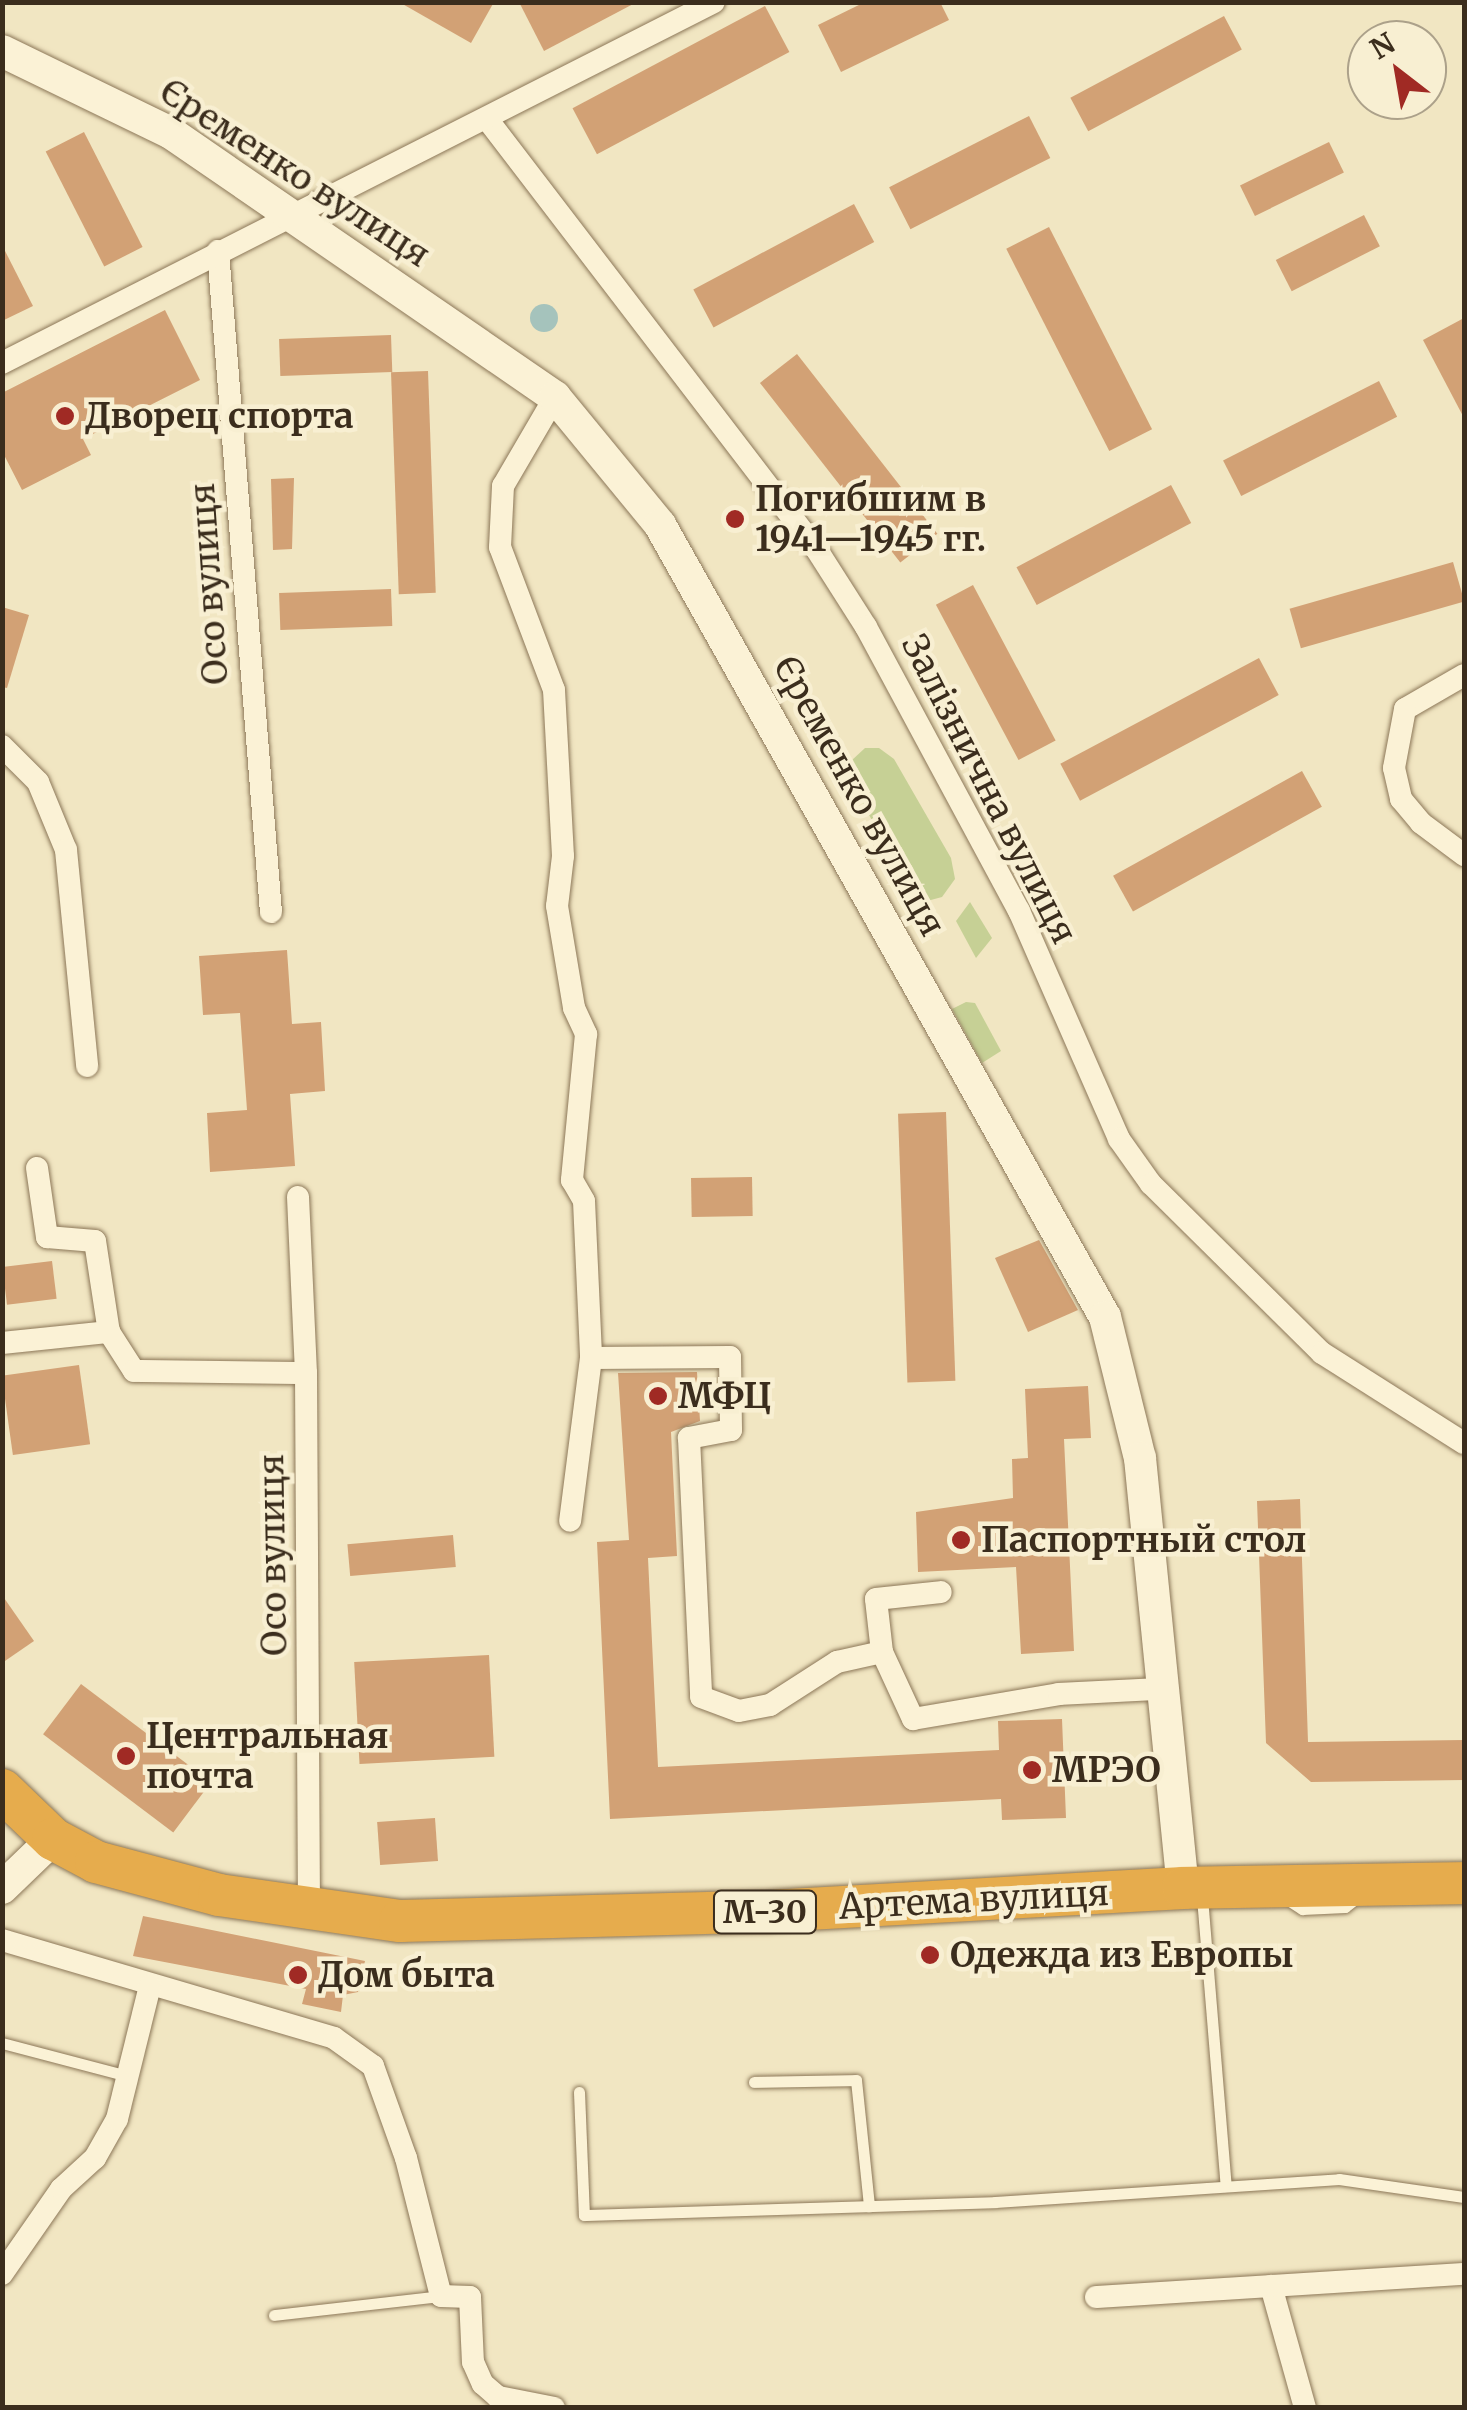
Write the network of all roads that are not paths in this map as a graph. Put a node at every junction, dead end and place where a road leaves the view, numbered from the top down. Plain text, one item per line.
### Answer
1 (714, 2) edge
2 (2, 51) edge
3 (486, 119) junction
4 (288, 216) junction
5 (218, 251) junction
6 (2, 363) edge
7 (555, 397) junction
8 (1464, 676) edge
9 (2, 746) edge
10 (1464, 855) edge
11 (272, 912) dead end
12 (87, 1066) dead end
13 (37, 1168) dead end
14 (298, 1197) dead end
15 (108, 1332) junction
16 (2, 1343) edge
17 (591, 1358) junction
18 (306, 1374) junction
19 (1464, 1444) edge
20 (570, 1521) dead end
21 (941, 1592) dead end
22 (882, 1652) junction
23 (1158, 1689) junction
24 (2, 1790) edge
25 (63, 1845) junction
26 (1459, 1880) edge
27 (2, 1888) edge
28 (1192, 1888) junction
29 (309, 1911) junction
30 (2, 1940) edge
31 (150, 1986) junction
32 (2, 2043) edge
33 (128, 2076) junction
34 (754, 2082) dead end
35 (579, 2092) dead end
36 (1226, 2186) junction
37 (1464, 2197) edge
38 (869, 2206) junction
39 (2, 2274) edge
40 (1464, 2274) edge
41 (1271, 2286) junction
42 (440, 2296) junction
43 (1096, 2296) dead end
44 (274, 2315) dead end
45 (554, 2408) edge
46 (1305, 2408) edge

1 - 3 street
2 - 4 street, Єременко вулиця
3 - 4 street
3 - 19 street, Залізнична вулиця
4 - 5 street
4 - 7 street, Єременко вулиця
5 - 6 street
5 - 11 street, Осо вулиця
7 - 17 street
7 - 23 street, Єременко вулиця
8 - 10 street
9 - 12 street
13 - 15 street
14 - 18 street, Осо вулиця
15 - 16 street
15 - 18 street
17 - 20 street
17 - 22 street
18 - 29 street, Осо вулиця
21 - 22 street
22 - 23 street
23 - 28 street, Єременко вулиця
24 - 25 highway, М-30
25 - 27 street
25 - 29 highway, Артема вулиця / М-30
26 - 28 highway, Артема вулиця / М-30
28 - 29 highway, Артема вулиця / М-30
28 - 36 lane
30 - 31 street
31 - 33 street
31 - 42 street
32 - 33 lane
33 - 39 street
34 - 38 lane
35 - 38 lane
36 - 37 lane
36 - 38 lane
40 - 41 street
41 - 43 street
41 - 46 street
42 - 44 lane
42 - 45 street

